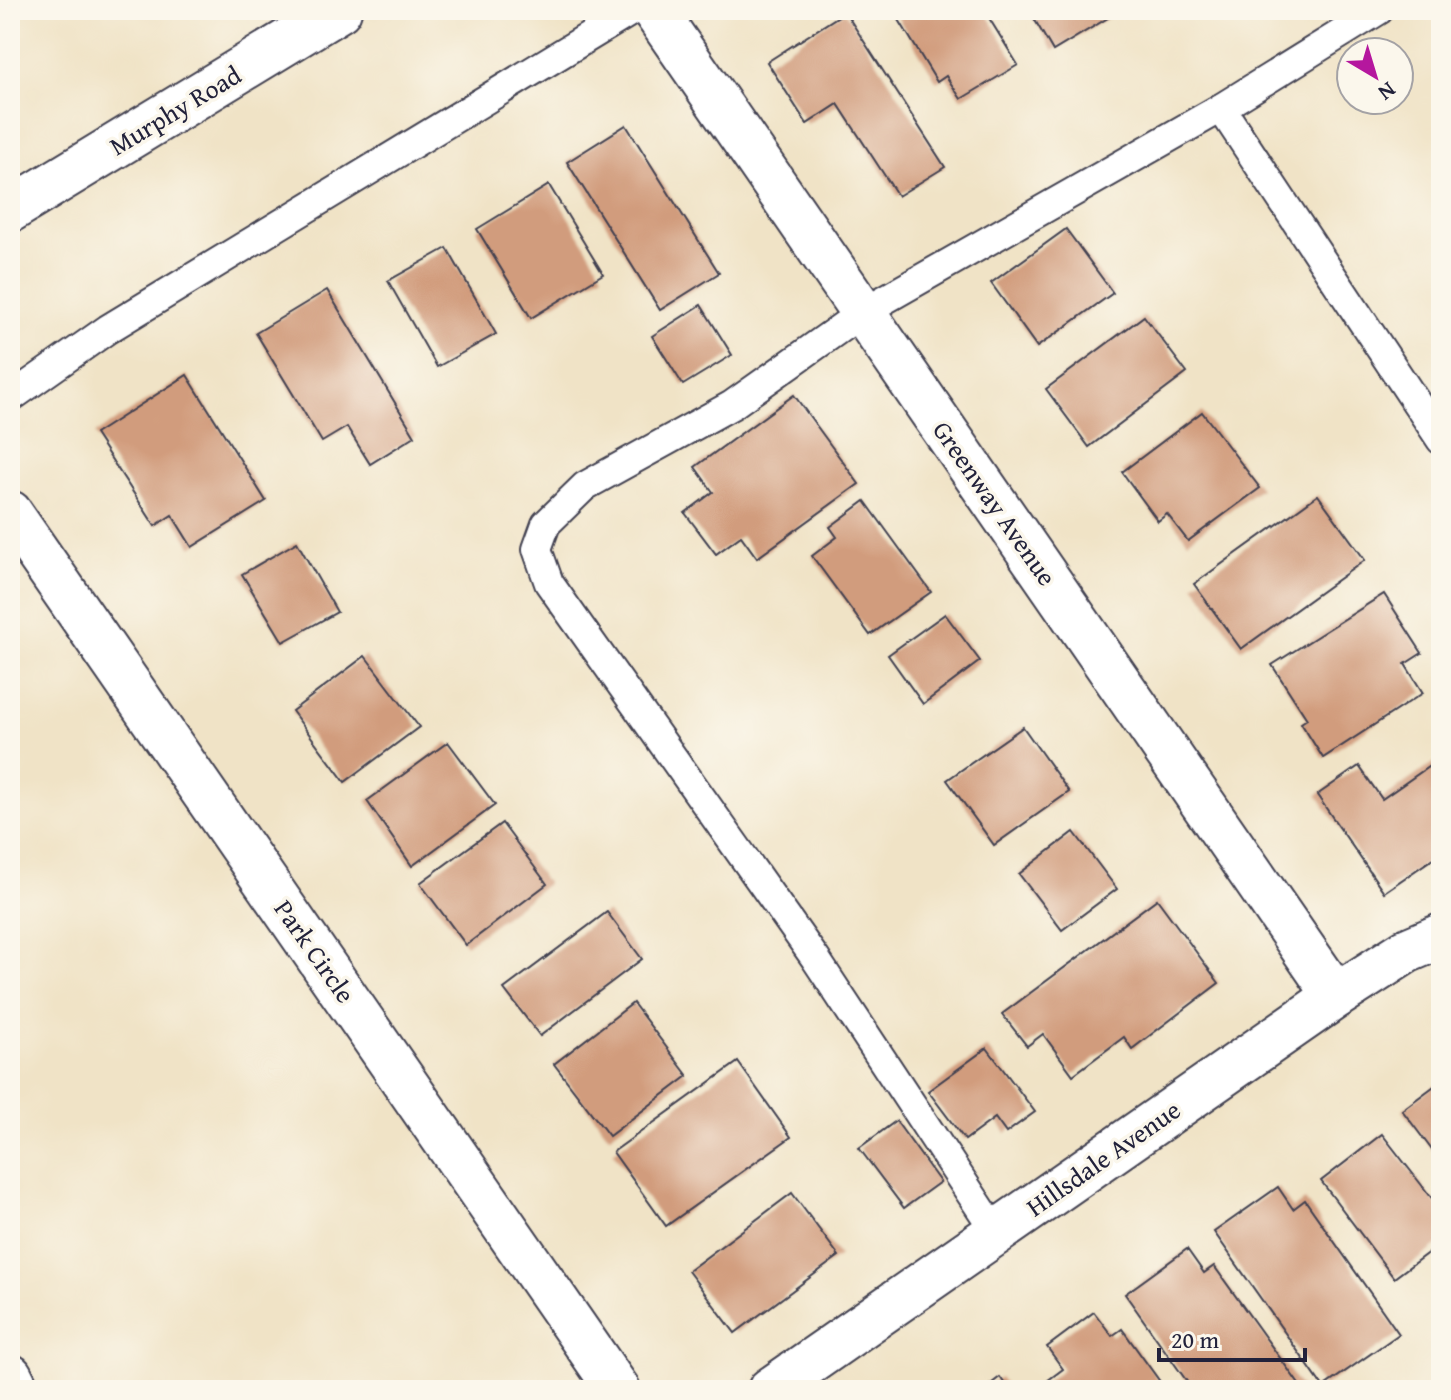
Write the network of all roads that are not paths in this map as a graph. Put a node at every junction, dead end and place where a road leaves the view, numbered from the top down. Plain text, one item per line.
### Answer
1 (339, 10) edge
2 (633, 10) edge
3 (654, 10) edge
4 (1379, 10) edge
5 (1221, 108) junction
6 (10, 210) edge
7 (863, 312) junction
8 (10, 398) edge
9 (1441, 440) edge
10 (10, 513) edge
11 (1441, 936) edge
12 (1336, 996) junction
13 (996, 1232) junction
14 (10, 1376) edge
15 (17, 1390) edge
16 (618, 1390) edge
17 (770, 1390) edge

1 - 6 main road, Murphy Road
2 - 8 lane
3 - 7 main road, Greenway Avenue
4 - 5 lane
5 - 7 lane
5 - 9 lane
7 - 12 main road, Greenway Avenue
7 - 13 lane
10 - 16 main road, Park Circle
11 - 12 main road, Hillsdale Avenue
12 - 13 main road, Hillsdale Avenue
13 - 17 main road, Hillsdale Avenue
14 - 15 main road

